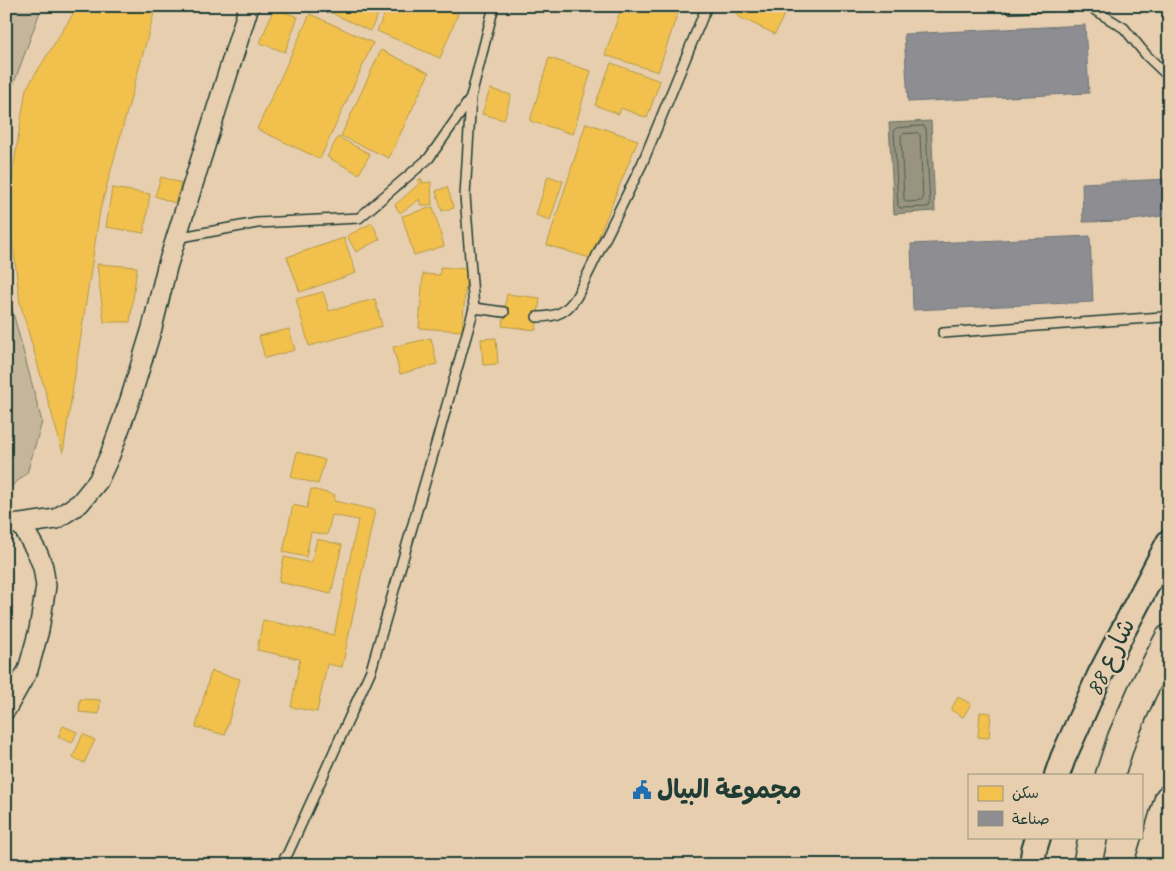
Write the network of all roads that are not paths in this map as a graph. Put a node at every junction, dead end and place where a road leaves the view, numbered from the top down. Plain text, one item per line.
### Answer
1 (249, 6) edge
2 (494, 6) edge
3 (707, 6) edge
4 (1055, 6) edge
5 (1088, 6) edge
6 (1010, 8) dead end
7 (1169, 77) edge
8 (471, 97) junction
9 (176, 238) junction
10 (474, 308) junction
11 (504, 312) dead end
12 (1169, 314) edge
13 (538, 317) dead end
14 (943, 333) dead end
15 (14, 524) edge
16 (1169, 542) edge
17 (1169, 639) edge
18 (6, 709) edge
19 (1058, 774) edge
20 (1110, 774) edge
21 (1169, 799) edge
22 (1038, 838) edge
23 (1093, 838) edge
24 (280, 865) edge
25 (1032, 865) edge
26 (1087, 865) edge
27 (1150, 865) edge

1 - 9 street
2 - 8 lane
3 - 13 lane
4 - 6 lane
5 - 7 lane
8 - 9 lane
8 - 10 lane
9 - 15 street
10 - 11 lane
10 - 24 lane
12 - 14 lane
15 - 18 street
16 - 19 street, شارع 88
17 - 20 highway
21 - 27 highway
22 - 25 street
23 - 26 highway

